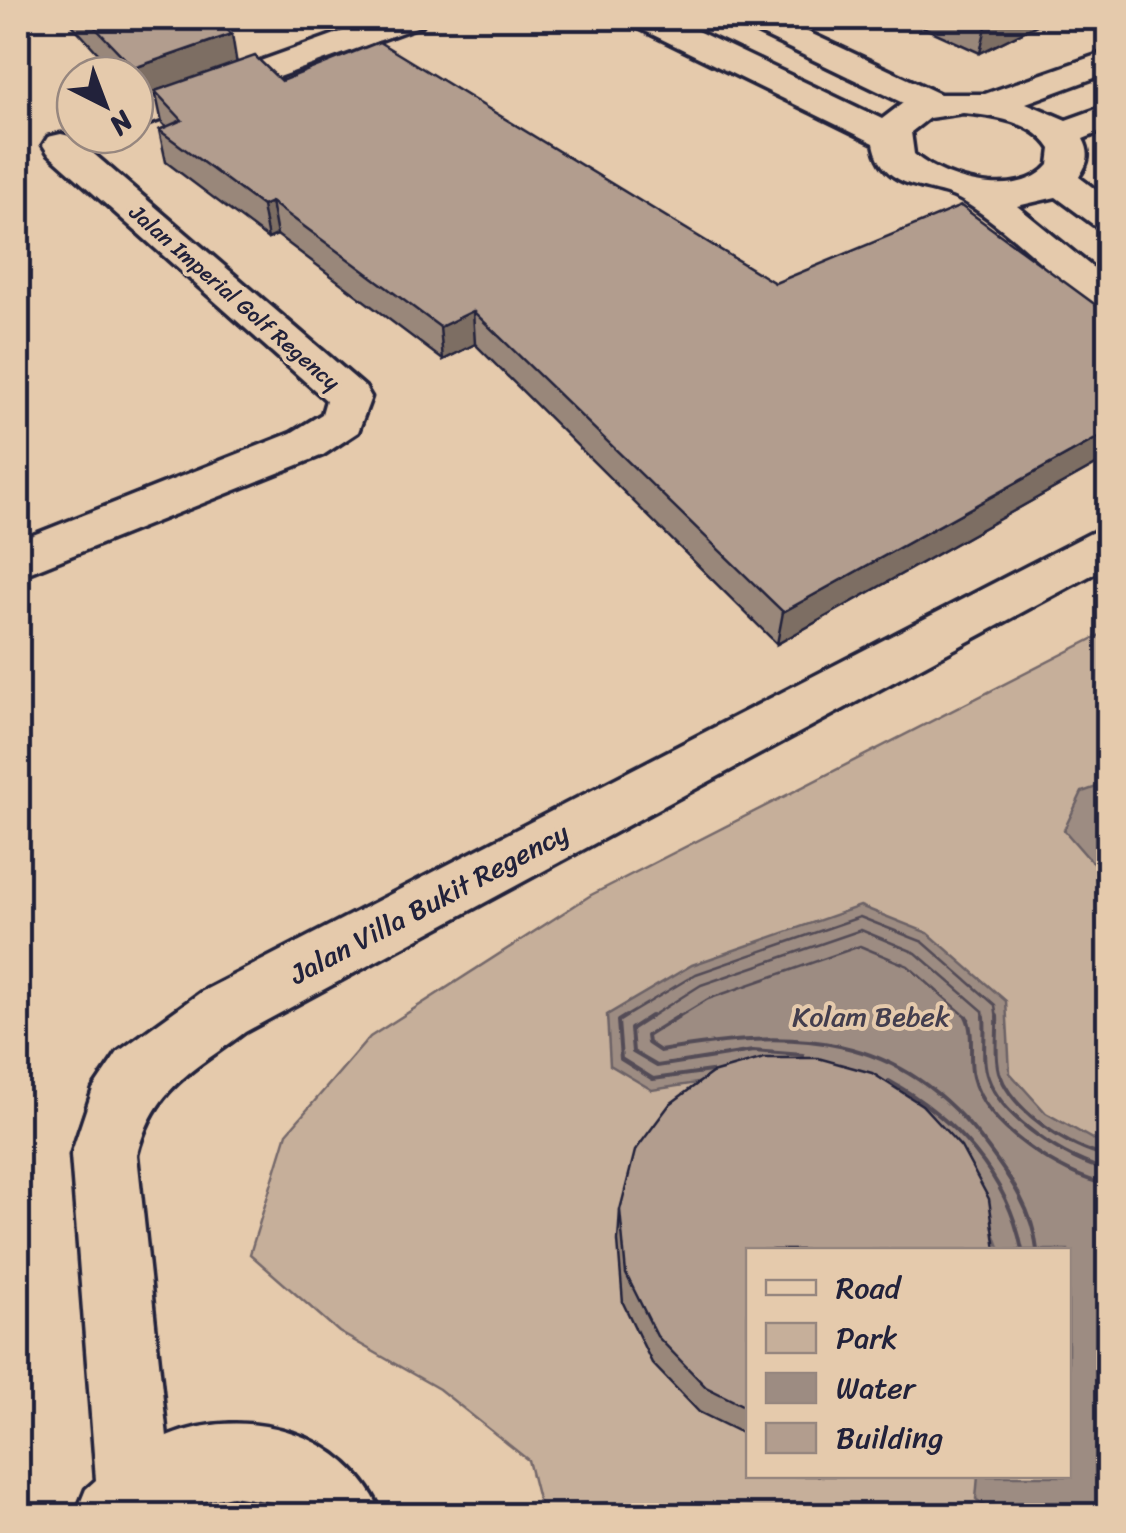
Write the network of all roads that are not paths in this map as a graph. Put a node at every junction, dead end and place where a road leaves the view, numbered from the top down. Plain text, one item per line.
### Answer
1 (410, 18) edge
2 (645, 18) edge
3 (754, 18) edge
4 (1108, 61) edge
5 (935, 104) junction
6 (991, 104) junction
7 (155, 111) edge
8 (1108, 116) edge
9 (1060, 135) junction
10 (891, 136) junction
11 (72, 155) edge
12 (1057, 179) junction
13 (980, 195) junction
14 (1108, 217) edge
15 (1108, 300) edge
16 (1108, 545) edge
17 (18, 560) edge
18 (124, 1505) edge
19 (346, 1516) edge

1 - 7 street
2 - 10 street
3 - 5 street
4 - 6 street
5 - 6 street
5 - 10 street
6 - 9 street
8 - 9 street
9 - 12 street
10 - 13 street
11 - 17 street, Jalan Imperial Golf Regency
12 - 13 street
12 - 14 street
13 - 15 street
16 - 18 street, Jalan Villa Bukit Regency
18 - 19 street

